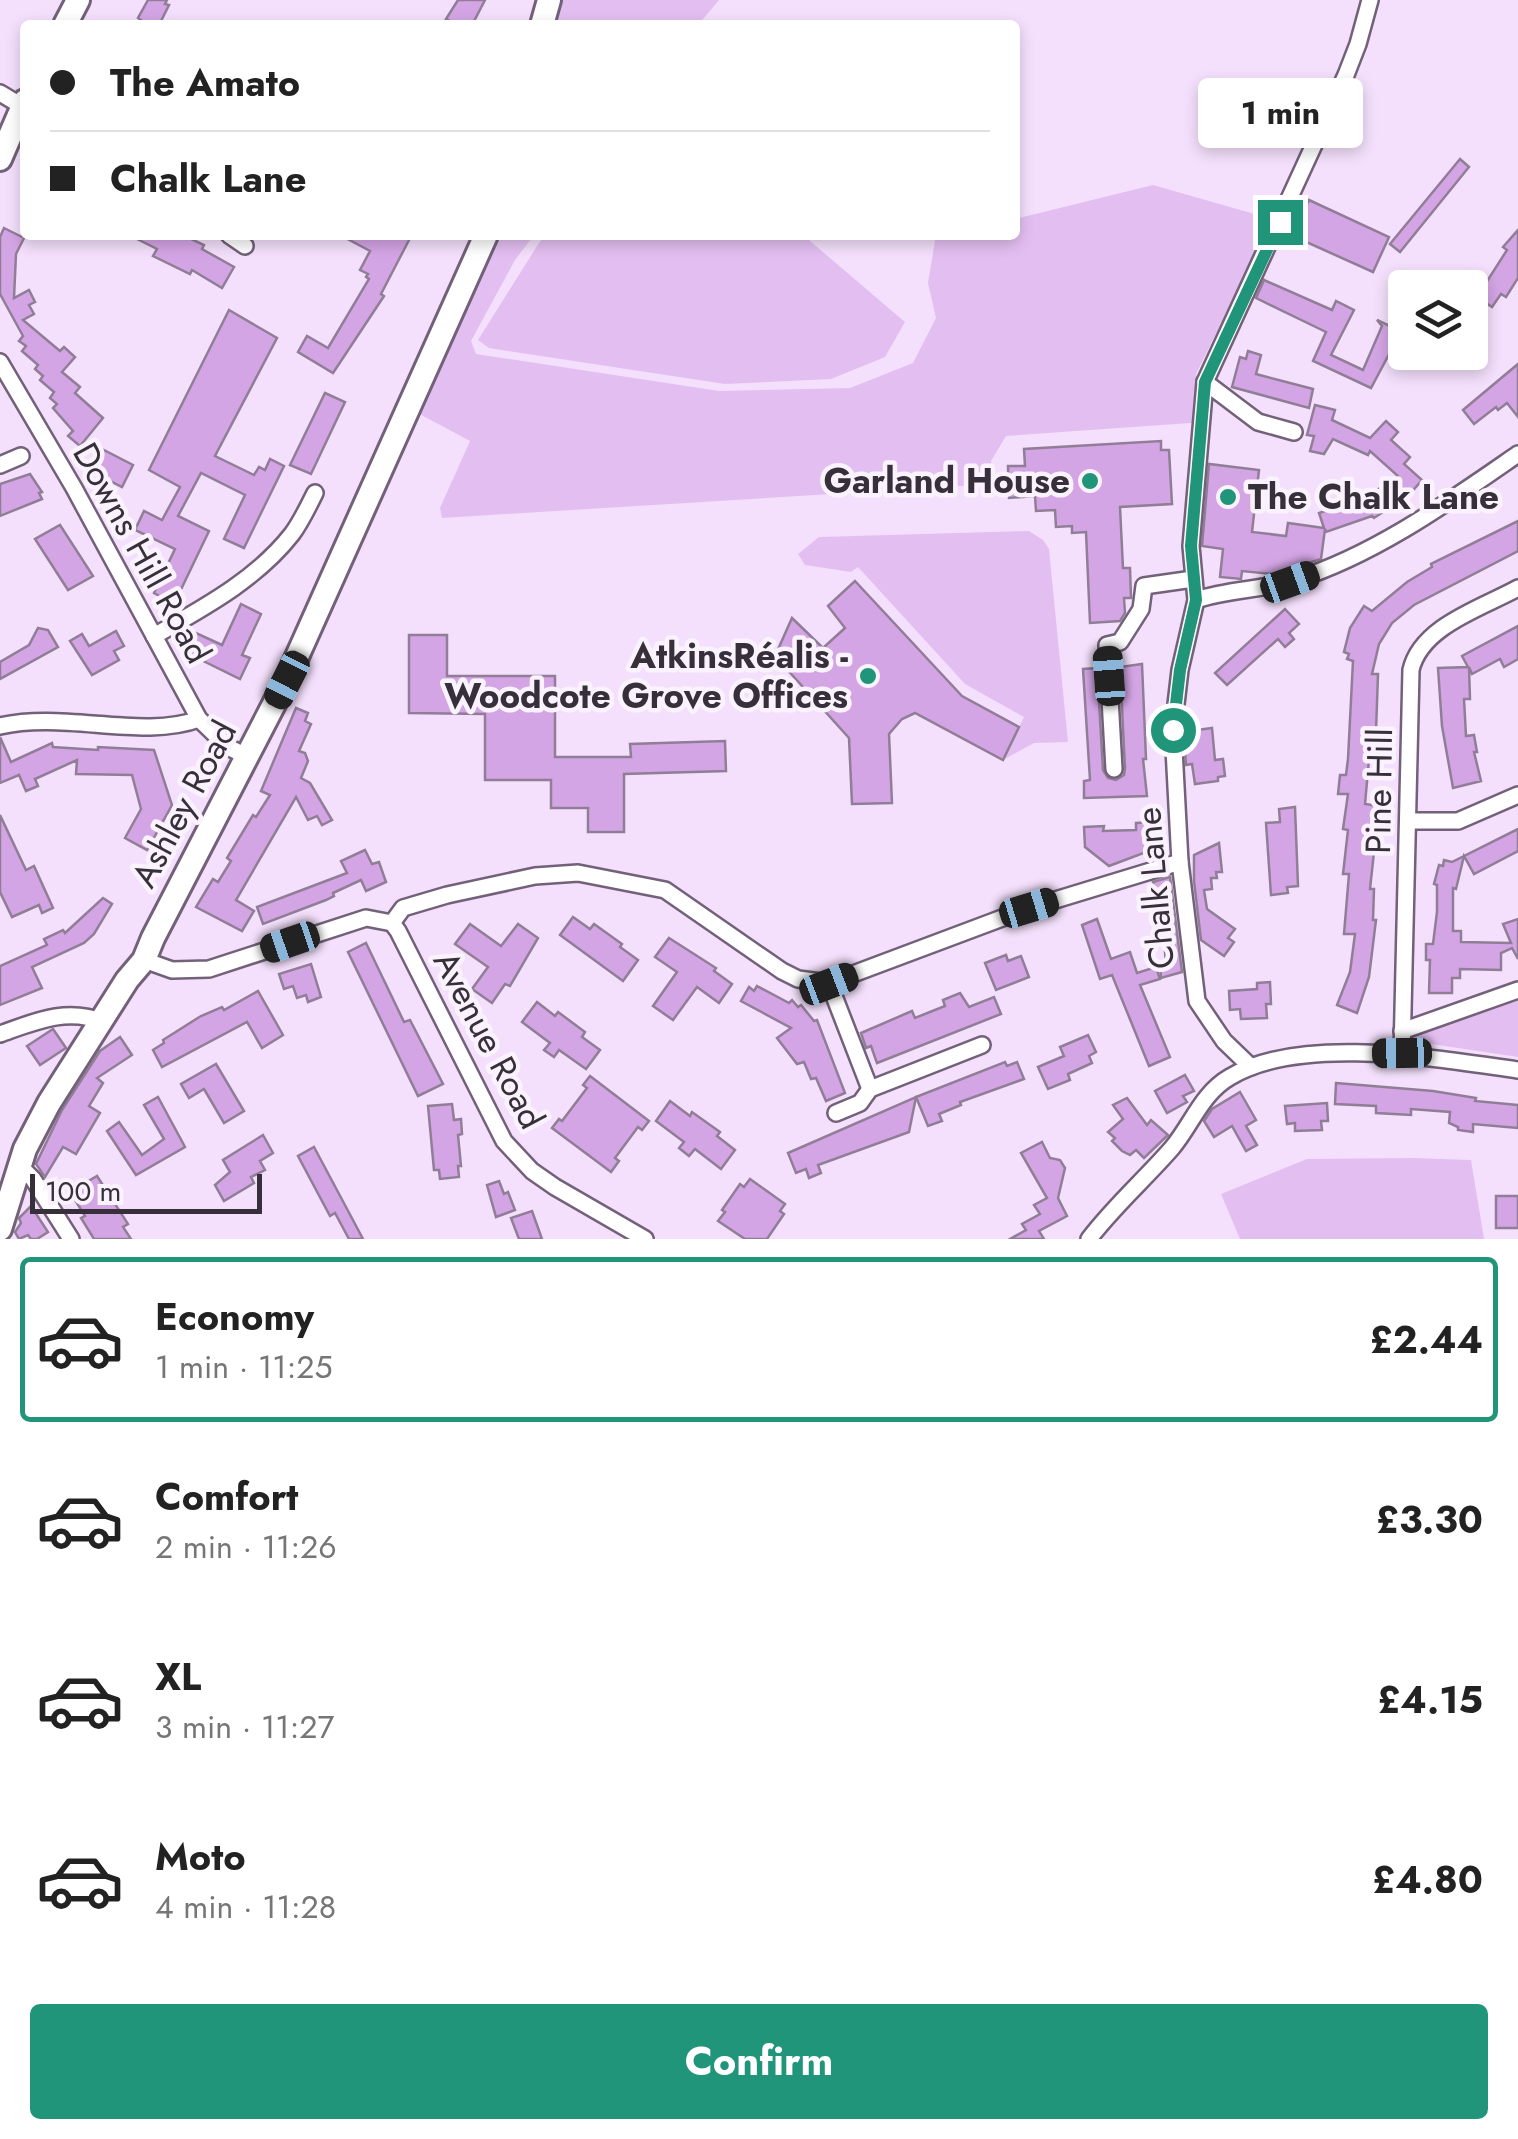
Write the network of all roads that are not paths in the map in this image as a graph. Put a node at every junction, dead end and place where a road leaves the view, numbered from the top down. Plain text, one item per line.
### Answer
1 (1370, 0) edge
2 (20, 114) edge
3 (0, 159) edge
4 (236, 240) edge
5 (484, 240) edge
6 (245, 246) dead end
7 (0, 362) edge
8 (1205, 382) junction
9 (1294, 432) dead end
10 (1518, 454) edge
11 (20, 456) dead end
12 (0, 465) edge
13 (315, 493) dead end
14 (1192, 579) junction
15 (1518, 588) edge
16 (1196, 600) junction
17 (154, 636) junction
18 (198, 719) junction
19 (0, 726) edge
20 (248, 757) junction
21 (1114, 769) dead end
22 (1518, 795) edge
23 (1409, 822) junction
24 (1180, 862) junction
25 (392, 923) junction
26 (144, 960) junction
27 (829, 984) junction
28 (1518, 990) edge
29 (103, 1022) junction
30 (1402, 1031) junction
31 (0, 1034) edge
32 (982, 1045) dead end
33 (1402, 1053) junction
34 (1251, 1067) junction
35 (1518, 1070) edge
36 (870, 1089) junction
37 (836, 1113) dead end
38 (16, 1170) junction
39 (0, 1229) edge
40 (635, 1237) edge
41 (71, 1239) edge
42 (1089, 1239) edge

1 - 8 street, Chalk Lane
2 - 3 main road
4 - 6 street
5 - 20 main road, Ashley Road
7 - 17 street, Downs Hill Road
8 - 9 street
8 - 14 street, Chalk Lane
10 - 16 street
11 - 12 street
13 - 17 street
14 - 16 street, Chalk Lane
14 - 21 street
15 - 23 street, Pine Hill
16 - 24 street, Chalk Lane
17 - 18 street, Downs Hill Road
18 - 19 street
18 - 20 street, Downs Hill Road
20 - 26 main road, Ashley Road
22 - 23 street
23 - 30 street, Pine Hill
24 - 27 street
24 - 34 street, Chalk Lane
25 - 26 street
25 - 27 street
25 - 40 street, Avenue Road
26 - 29 main road, Ashley Road
27 - 36 street
28 - 30 street
29 - 31 street
29 - 38 main road, Ashley Road
30 - 33 street, Pine Hill
32 - 36 street
33 - 34 street
33 - 35 street
34 - 42 street
36 - 37 street
38 - 39 main road, Ashley Road
38 - 41 street

